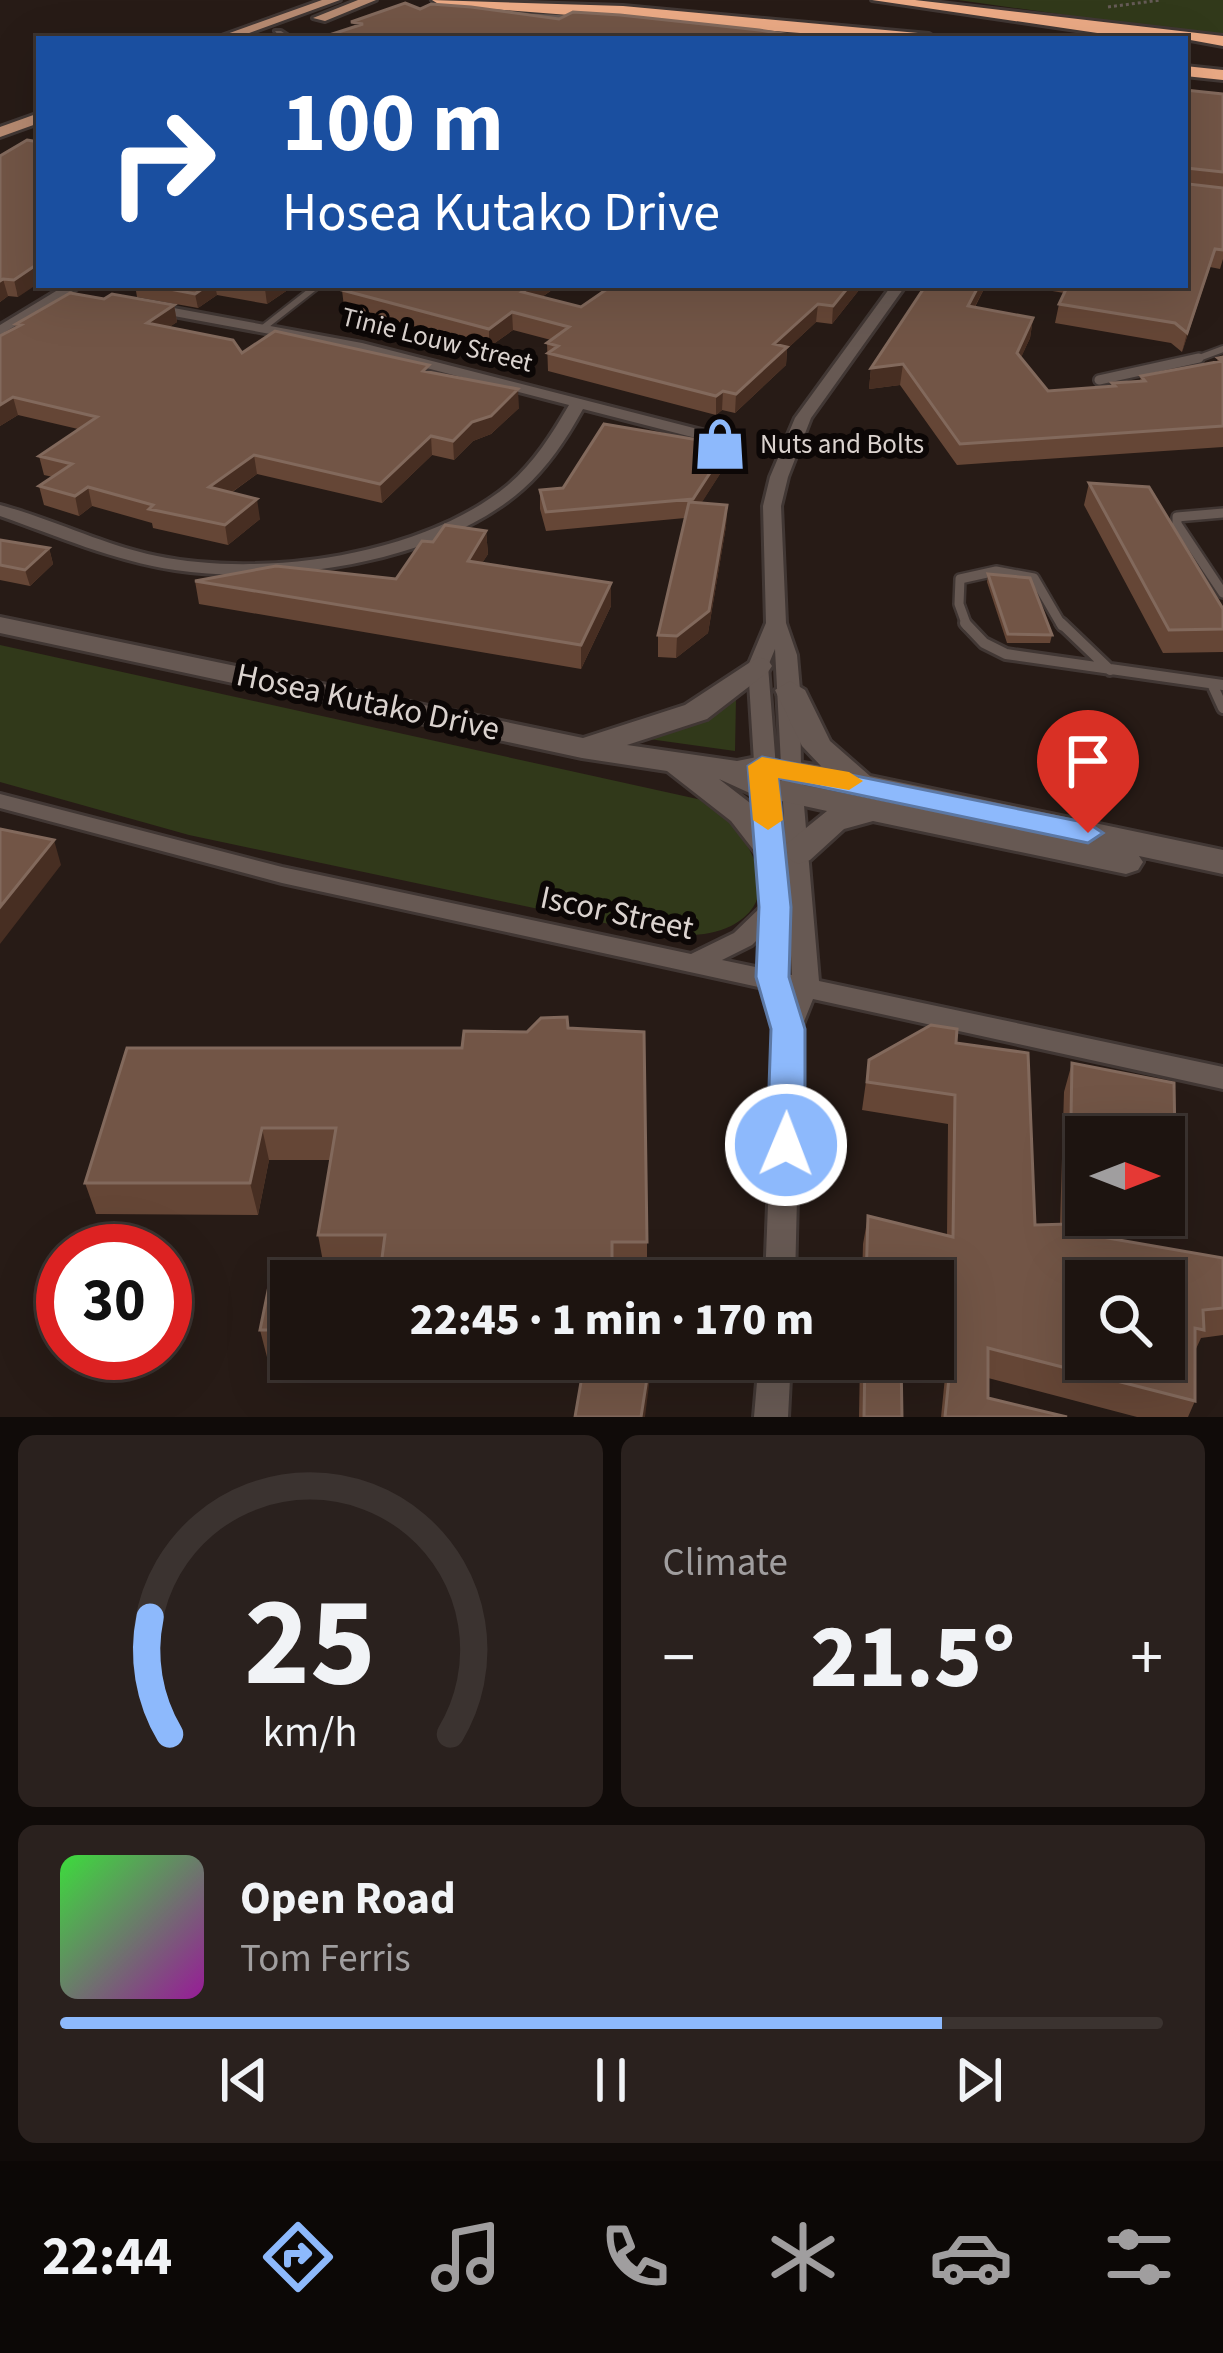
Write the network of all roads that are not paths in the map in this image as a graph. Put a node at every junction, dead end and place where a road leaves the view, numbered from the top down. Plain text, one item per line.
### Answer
1 (334, 0) edge
2 (370, 0) edge
3 (440, 0) edge
4 (880, 0) edge
5 (936, 0) edge
6 (822, 10) dead end
7 (533, 16) edge
8 (621, 21) edge
9 (229, 36) edge
10 (283, 36) edge
11 (896, 36) edge
12 (1009, 36) edge
13 (1152, 36) edge
14 (1176, 36) edge
15 (1188, 38) edge
16 (1188, 40) edge
17 (1223, 43) edge
18 (1188, 60) edge
19 (1223, 65) edge
20 (1188, 70) edge
21 (1223, 75) edge
22 (36, 102) edge
23 (0, 114) edge
24 (36, 119) edge
25 (0, 132) edge
26 (315, 288) edge
27 (897, 288) edge
28 (74, 291) edge
29 (125, 304) edge
30 (262, 328) junction
31 (0, 331) edge
32 (1223, 349) edge
33 (1099, 380) dead end
34 (578, 403) junction
35 (723, 440) edge
36 (0, 510) edge
37 (1223, 514) edge
38 (1223, 592) edge
39 (776, 623) junction
40 (0, 625) edge
41 (758, 666) junction
42 (1110, 670) junction
43 (1218, 686) edge
44 (790, 690) junction
45 (1223, 708) edge
46 (582, 748) junction
47 (672, 764) junction
48 (770, 777) junction
49 (868, 796) junction
50 (0, 801) edge
51 (784, 850) junction
52 (1223, 862) edge
53 (1223, 882) edge
54 (775, 907) junction
55 (694, 964) junction
56 (772, 977) junction
57 (806, 985) junction
58 (788, 1029) junction
59 (1223, 1078) edge
60 (780, 1260) edge
61 (774, 1380) edge
62 (771, 1417) edge

1 - 9 main road
2 - 10 main road
3 - 11 highway
4 - 13 highway
5 - 14 highway
6 - 12 highway
7 - 8 lane
15 - 17 highway
16 - 17 highway
18 - 19 highway
20 - 21 highway
22 - 23 main road
24 - 25 main road
26 - 30 lane
27 - 39 street
28 - 31 street
29 - 30 street, Tinie Louw Street
30 - 34 street, Tinie Louw Street
32 - 33 lane
34 - 35 street, Tinie Louw Street
34 - 36 street
37 - 38 lane
39 - 41 street
39 - 44 street
40 - 46 main road, Hosea Kutako Drive
41 - 46 main road
41 - 48 street
42 - 42 lane
42 - 43 lane
43 - 45 lane
44 - 48 street
44 - 49 main road
46 - 47 main road, Hosea Kutako Drive
47 - 48 main road, Hosea Kutako Drive
47 - 51 main road
48 - 49 main road, Hosea Kutako Drive
48 - 51 street
49 - 51 main road
49 - 52 main road, Hosea Kutako Drive
49 - 53 main road, Hosea Kutako Drive
50 - 55 street, Iscor Street
51 - 54 street
51 - 57 street
54 - 55 street
54 - 56 street
55 - 56 street, Iscor Street
56 - 57 street, Iscor Street
56 - 58 street
57 - 58 street
57 - 59 street, Iscor Street
58 - 60 street
61 - 62 street

